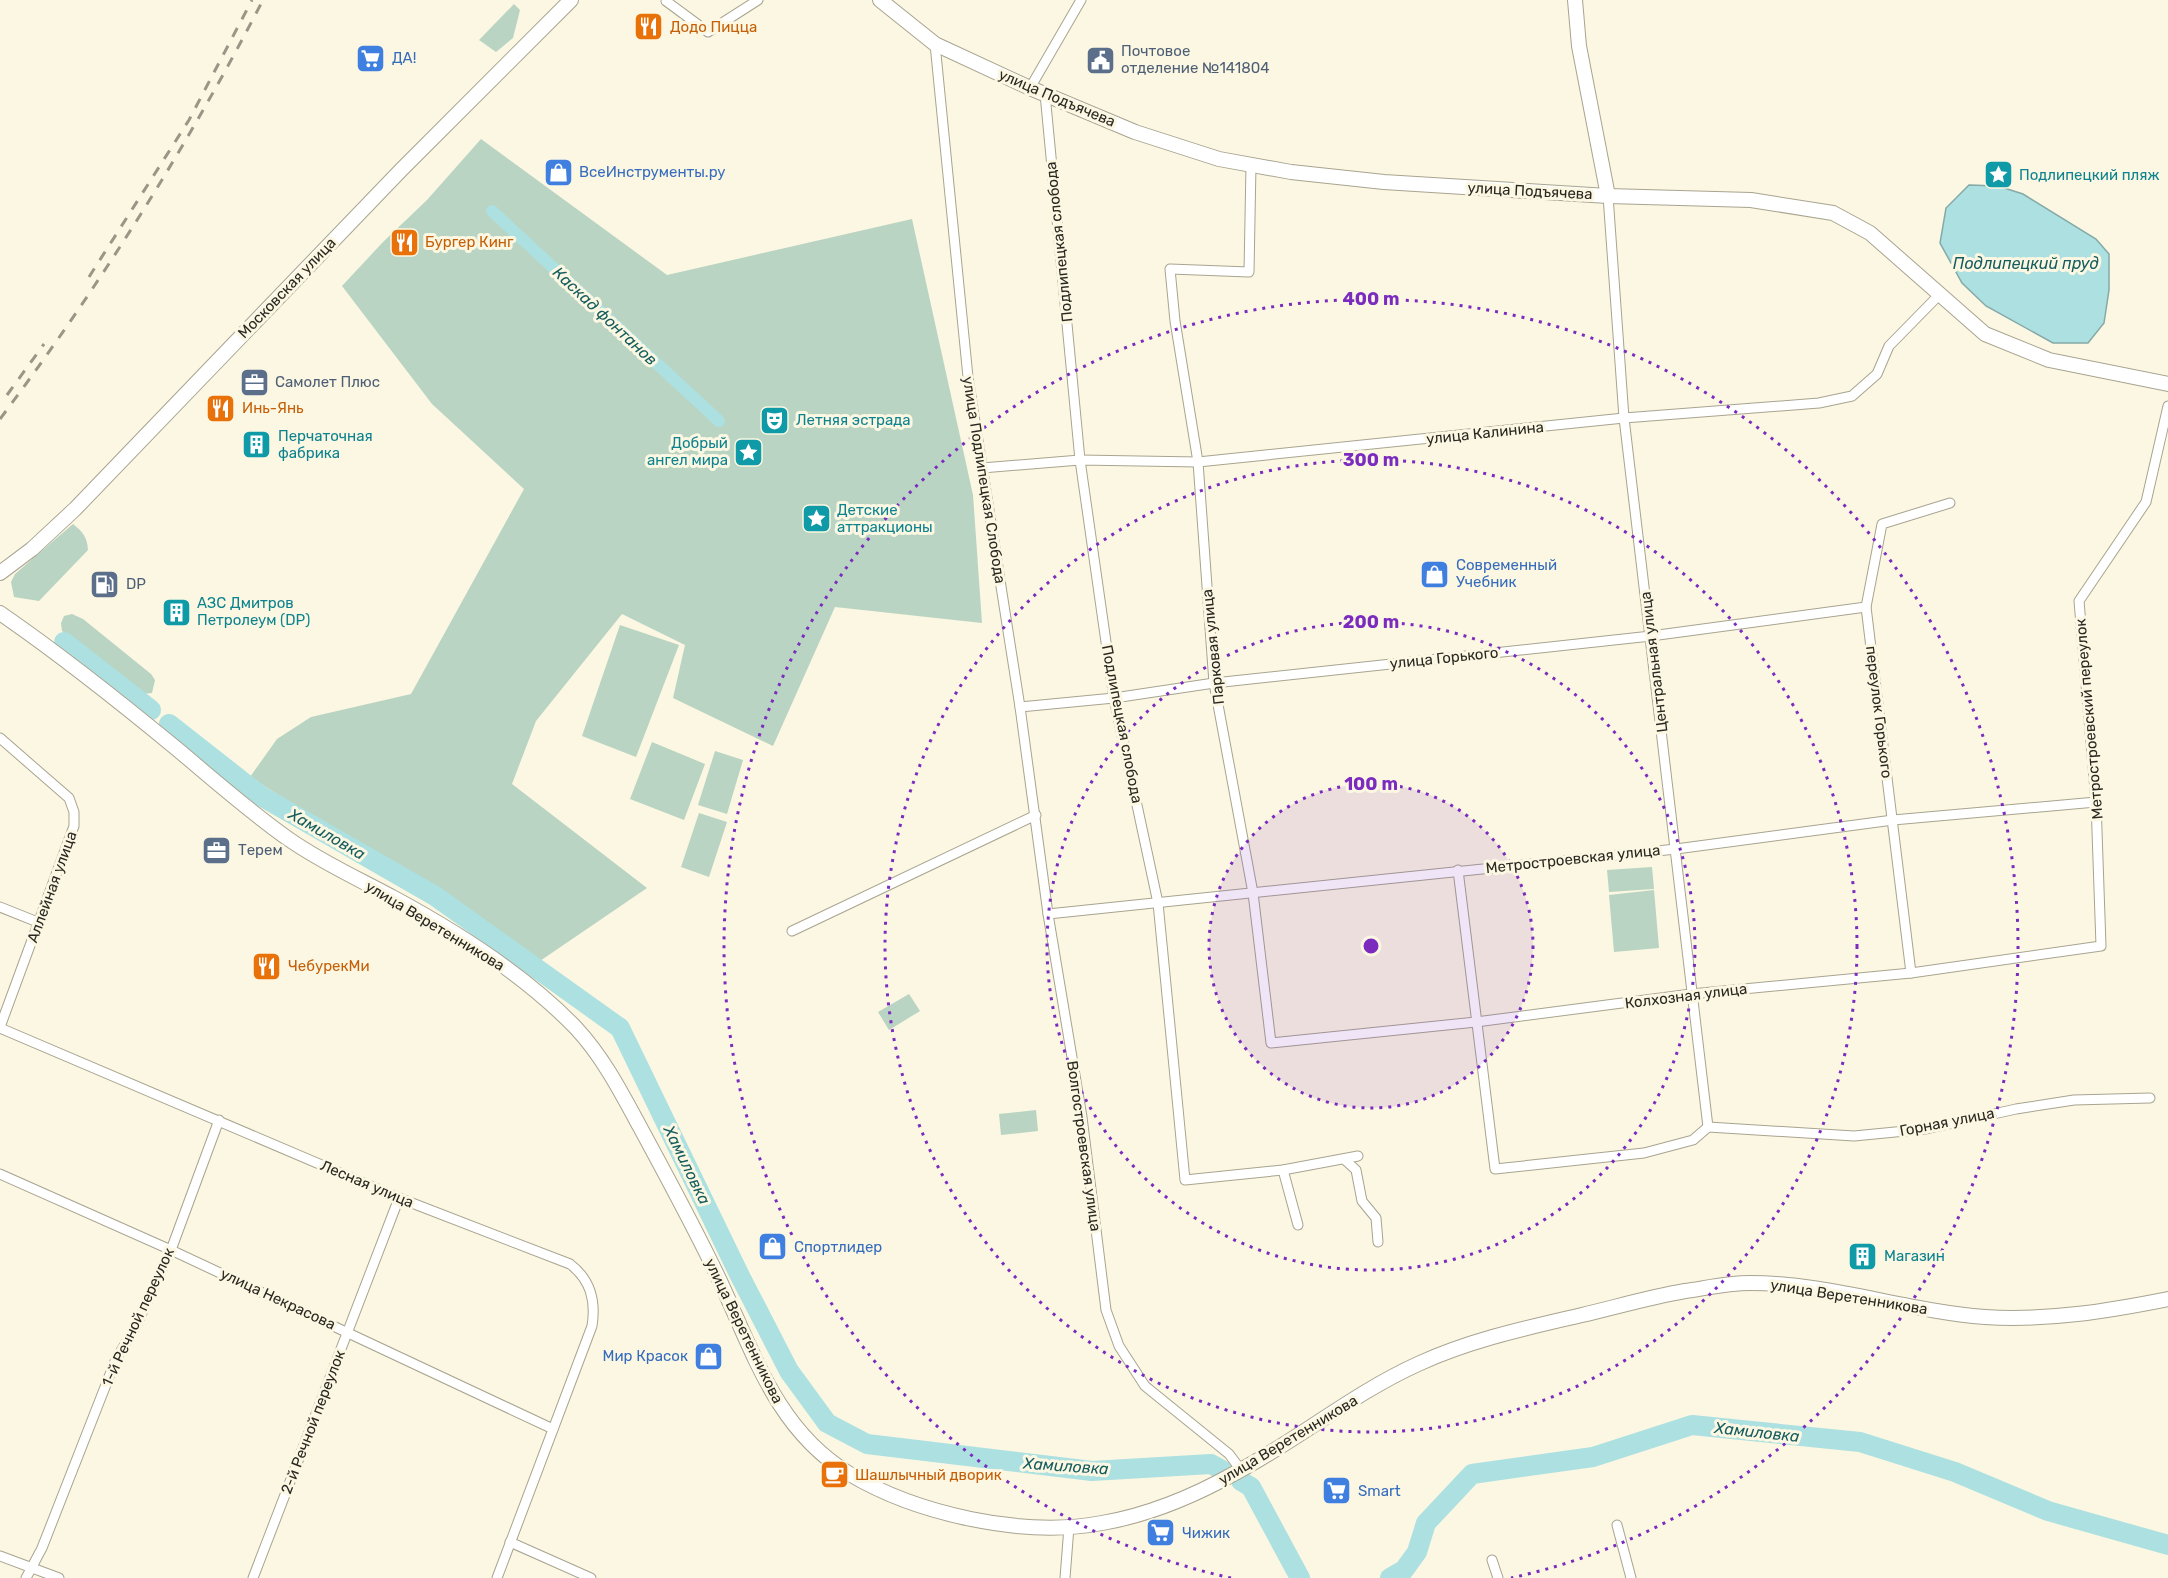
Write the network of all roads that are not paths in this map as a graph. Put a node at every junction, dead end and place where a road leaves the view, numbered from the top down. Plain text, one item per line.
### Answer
1 (571, 0) edge
2 (758, 0) edge
3 (879, 0) edge
4 (1081, 0) edge
5 (1575, 0) edge
6 (666, 1) edge
7 (935, 44) junction
8 (1030, 88) junction
9 (1045, 94) junction
10 (1251, 165) junction
11 (1608, 196) junction
12 (1940, 294) junction
13 (2168, 384) edge
14 (2168, 406) edge
15 (1624, 418) junction
16 (1080, 460) junction
17 (1197, 462) junction
18 (982, 468) junction
19 (1950, 503) dead end
20 (0, 573) edge
21 (1866, 607) junction
22 (0, 613) edge
23 (1651, 636) junction
24 (1214, 683) junction
25 (1114, 698) junction
26 (1020, 707) junction
27 (0, 738) edge
28 (2096, 802) junction
29 (1036, 815) junction
30 (1893, 820) junction
31 (1676, 849) junction
32 (1458, 870) junction
33 (1253, 893) junction
34 (1158, 903) junction
35 (0, 907) edge
36 (1048, 914) junction
37 (40, 923) junction
38 (792, 931) dead end
39 (2101, 946) joint
40 (1911, 973) junction
41 (1691, 994) junction
42 (1476, 1022) junction
43 (0, 1027) edge
44 (1271, 1043) joint
45 (2150, 1098) dead end
46 (219, 1120) junction
47 (1708, 1127) junction
48 (1358, 1156) dead end
49 (1344, 1159) junction
50 (1283, 1170) junction
51 (0, 1174) edge
52 (399, 1198) junction
53 (1298, 1225) dead end
54 (1378, 1242) dead end
55 (171, 1250) junction
56 (2168, 1299) edge
57 (348, 1332) junction
58 (553, 1429) junction
59 (1241, 1470) junction
60 (1617, 1525) dead end
61 (1069, 1527) junction
62 (510, 1542) junction
63 (0, 1556) edge
64 (1492, 1560) dead end
65 (32, 1567) junction
66 (26, 1578) edge
67 (59, 1578) edge
68 (253, 1578) edge
69 (497, 1578) edge
70 (591, 1578) edge
71 (1065, 1578) edge
72 (1498, 1578) edge
73 (1631, 1578) edge

1 - 20 main road, Московская улица
2 - 6 street
3 - 7 main road, улица Подъячева
4 - 8 street
5 - 11 main road
7 - 8 main road, улица Подъячева
7 - 18 street, улица Подлипецкая Слобода
8 - 9 main road, улица Подъячева
9 - 10 main road, улица Подъячева
9 - 16 street, Подлипецкая слобода
10 - 11 main road, улица Подъячева
10 - 17 street, Парковая улица
11 - 12 main road, улица Подъячева
11 - 15 street, Центральная улица
12 - 13 main road, улица Подъячева
12 - 15 street, улица Калинина
14 - 28 street, Метростроевский переулок
15 - 17 street, улица Калинина
15 - 23 street, Центральная улица
16 - 17 street, улица Калинина
16 - 18 street, улица Калинина
16 - 25 street, Подлипецкая слобода
17 - 24 street, Парковая улица
18 - 26 street, улица Подлипецкая Слобода
19 - 21 street, переулок Горького
21 - 23 street, улица Горького
21 - 30 street, переулок Горького
22 - 61 main road, улица Веретенникова
23 - 24 street, улица Горького
23 - 31 street, Центральная улица
24 - 25 street, улица Горького
24 - 33 street, Парковая улица
25 - 26 street, улица Горького
25 - 34 street, Подлипецкая слобода
26 - 29 street, улица Подлипецкая Слобода
27 - 37 street, Аллейная улица
28 - 30 street, Метростроевская улица
28 - 39 street, Метростроевский переулок
29 - 36 street, улица Подлипецкая Слобода
29 - 38 street
30 - 31 street, Метростроевская улица
30 - 40 street, переулок Горького
31 - 32 street, Метростроевская улица
31 - 41 street, Центральная улица
32 - 33 street, Метростроевская улица
32 - 42 street
33 - 34 street, Метростроевская улица
33 - 44 street, Парковая улица
34 - 36 street, Метростроевская улица
34 - 50 street, Подлипецкая слобода
35 - 37 street
36 - 59 street, Волгостроевская улица
37 - 43 street, Аллейная улица
39 - 40 street, Колхозная улица
40 - 41 street, Колхозная улица
41 - 42 street, Колхозная улица
41 - 47 street, Центральная улица
42 - 44 street, Колхозная улица
42 - 47 street
43 - 46 street, Лесная улица
45 - 47 street, Горная улица
46 - 52 street, Лесная улица
46 - 55 street, 1-й Речной переулок
48 - 49 street, Подлипецкая слобода
49 - 50 street, Подлипецкая слобода
49 - 54 street
50 - 53 street
51 - 55 street, улица Некрасова
52 - 57 street, 2-й Речной переулок
52 - 58 street, Лесная улица
55 - 57 street, улица Некрасова
55 - 65 street, 1-й Речной переулок
56 - 59 main road, улица Веретенникова
57 - 58 street, улица Некрасова
57 - 68 street, 2-й Речной переулок
58 - 62 street, Лесная улица
59 - 61 main road, улица Веретенникова
60 - 73 street
61 - 71 street
62 - 69 street, Лесная улица
62 - 70 street
63 - 65 street
64 - 72 street
65 - 66 street, 1-й Речной переулок
65 - 67 street

